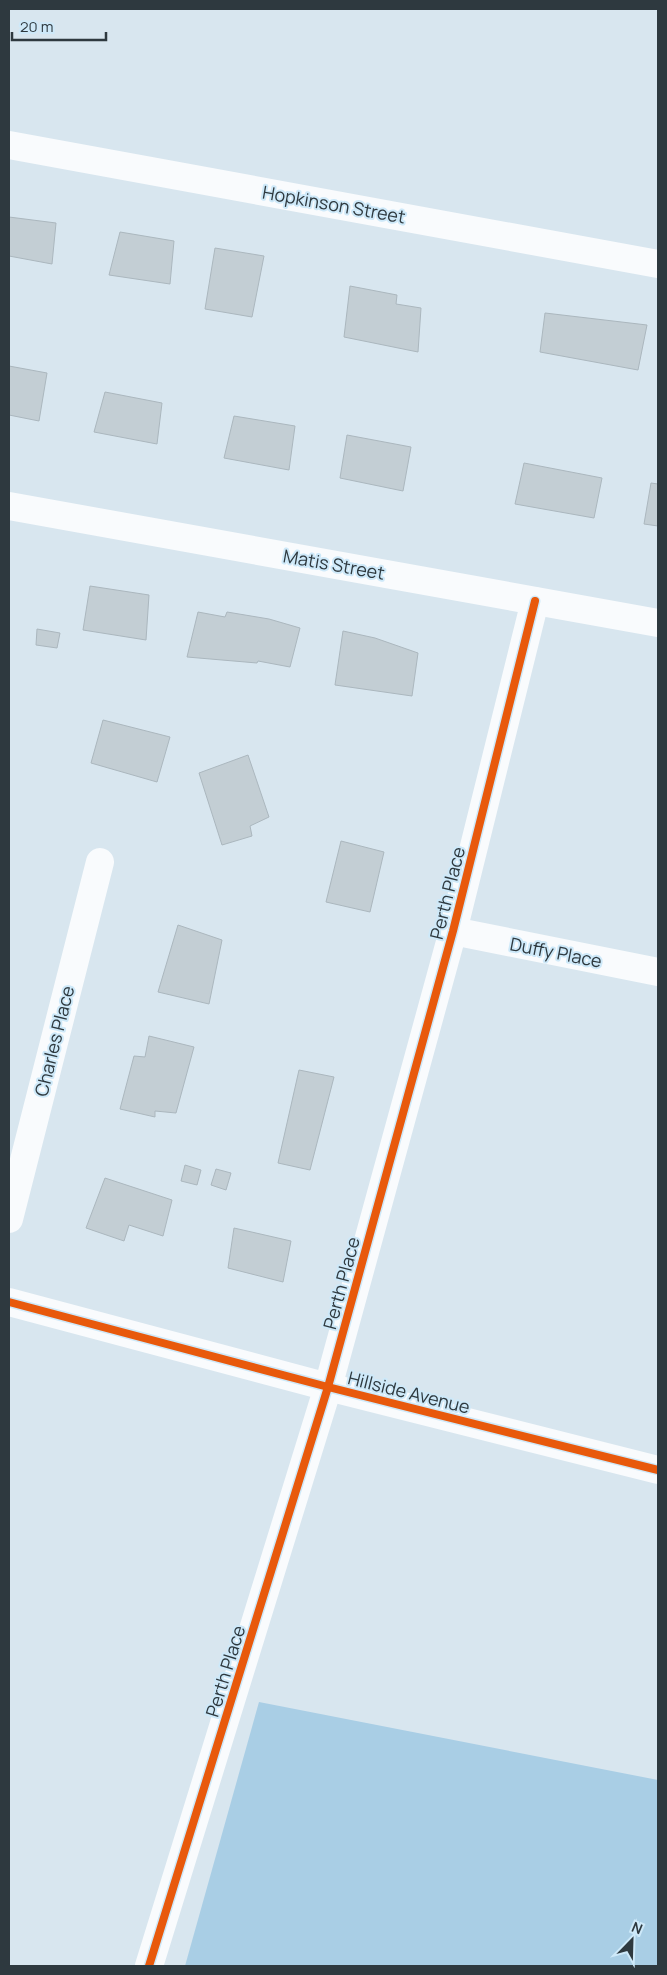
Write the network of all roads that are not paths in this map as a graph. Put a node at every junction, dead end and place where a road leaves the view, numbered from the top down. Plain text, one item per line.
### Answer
1 (9, 145) edge
2 (658, 264) edge
3 (9, 506) edge
4 (536, 601) junction
5 (658, 623) edge
6 (100, 862) dead end
7 (453, 931) junction
8 (658, 972) edge
9 (9, 1219) edge
10 (9, 1302) edge
11 (328, 1388) junction
12 (658, 1470) edge
13 (150, 1966) edge

1 - 2 street, Hopkinson Street
3 - 4 street, Matis Street
4 - 5 street, Matis Street
4 - 7 street, Perth Place
6 - 9 street, Charles Place
7 - 8 street, Duffy Place
7 - 11 street, Perth Place
10 - 11 street, Hillside Avenue
11 - 12 street, Hillside Avenue
11 - 13 street, Perth Place

